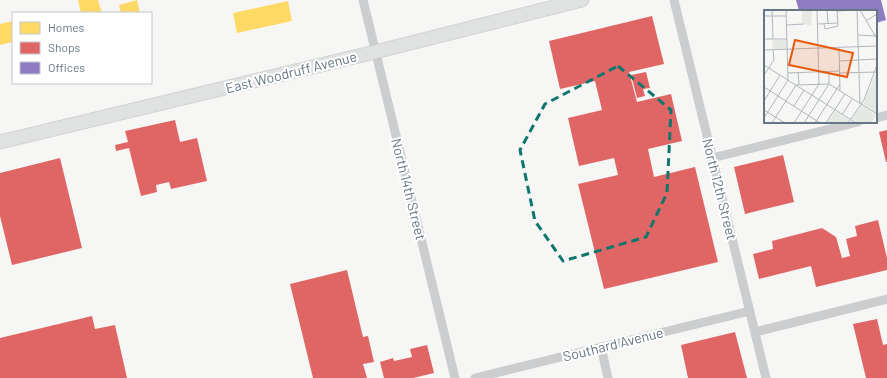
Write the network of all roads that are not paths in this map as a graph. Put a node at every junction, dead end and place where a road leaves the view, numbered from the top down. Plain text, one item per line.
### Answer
1 (363, 0) edge
2 (582, 0) edge
3 (674, 0) edge
4 (375, 52) junction
5 (887, 115) edge
6 (877, 118) edge
7 (854, 123) edge
8 (0, 142) edge
9 (712, 158) junction
10 (887, 299) edge
11 (750, 311) junction
12 (755, 332) junction
13 (601, 347) junction
14 (455, 378) edge
15 (475, 378) edge
16 (608, 378) edge
17 (766, 378) edge

1 - 4 street, North 14th Street
2 - 4 street, East Woodruff Avenue
3 - 9 street, North 12th Street
4 - 8 street, East Woodruff Avenue
4 - 14 street, North 14th Street
5 - 6 street
7 - 9 street
9 - 11 street, North 12th Street
10 - 12 street
11 - 12 street, North 12th Street
11 - 13 street, Southard Avenue
12 - 17 street, North 12th Street
13 - 15 street, Southard Avenue
13 - 16 street

